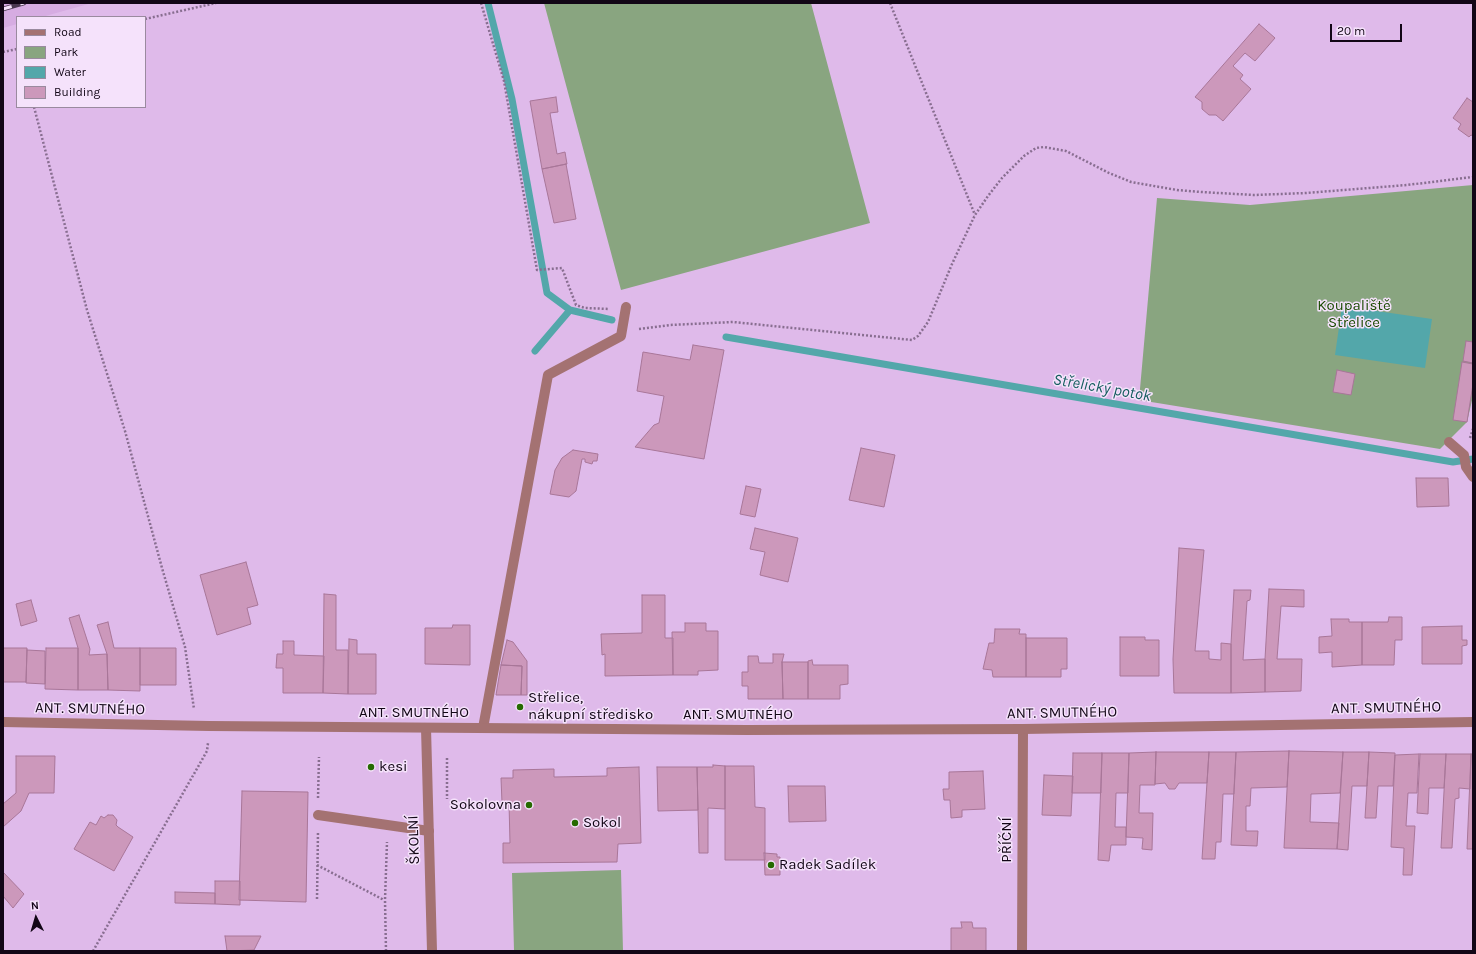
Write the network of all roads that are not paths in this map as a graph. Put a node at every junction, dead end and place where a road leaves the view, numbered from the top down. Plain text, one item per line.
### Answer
1 (625, 309) road end
2 (1449, 442) dead end
3 (1473, 477) edge
4 (3, 722) edge
5 (1473, 722) edge
6 (426, 728) junction
7 (483, 728) junction
8 (1023, 729) junction
9 (318, 815) dead end
10 (429, 831) junction
11 (432, 951) edge
12 (1022, 951) edge

1 - 7 street
2 - 3 street
4 - 6 street, ANT. SMUTNÉHO
5 - 8 street, ANT. SMUTNÉHO
6 - 7 street, ANT. SMUTNÉHO
6 - 10 street, ŠKOLNÍ
7 - 8 street, ANT. SMUTNÉHO
8 - 12 street, PŘÍČNÍ
9 - 10 street
10 - 11 street, ŠKOLNÍ

